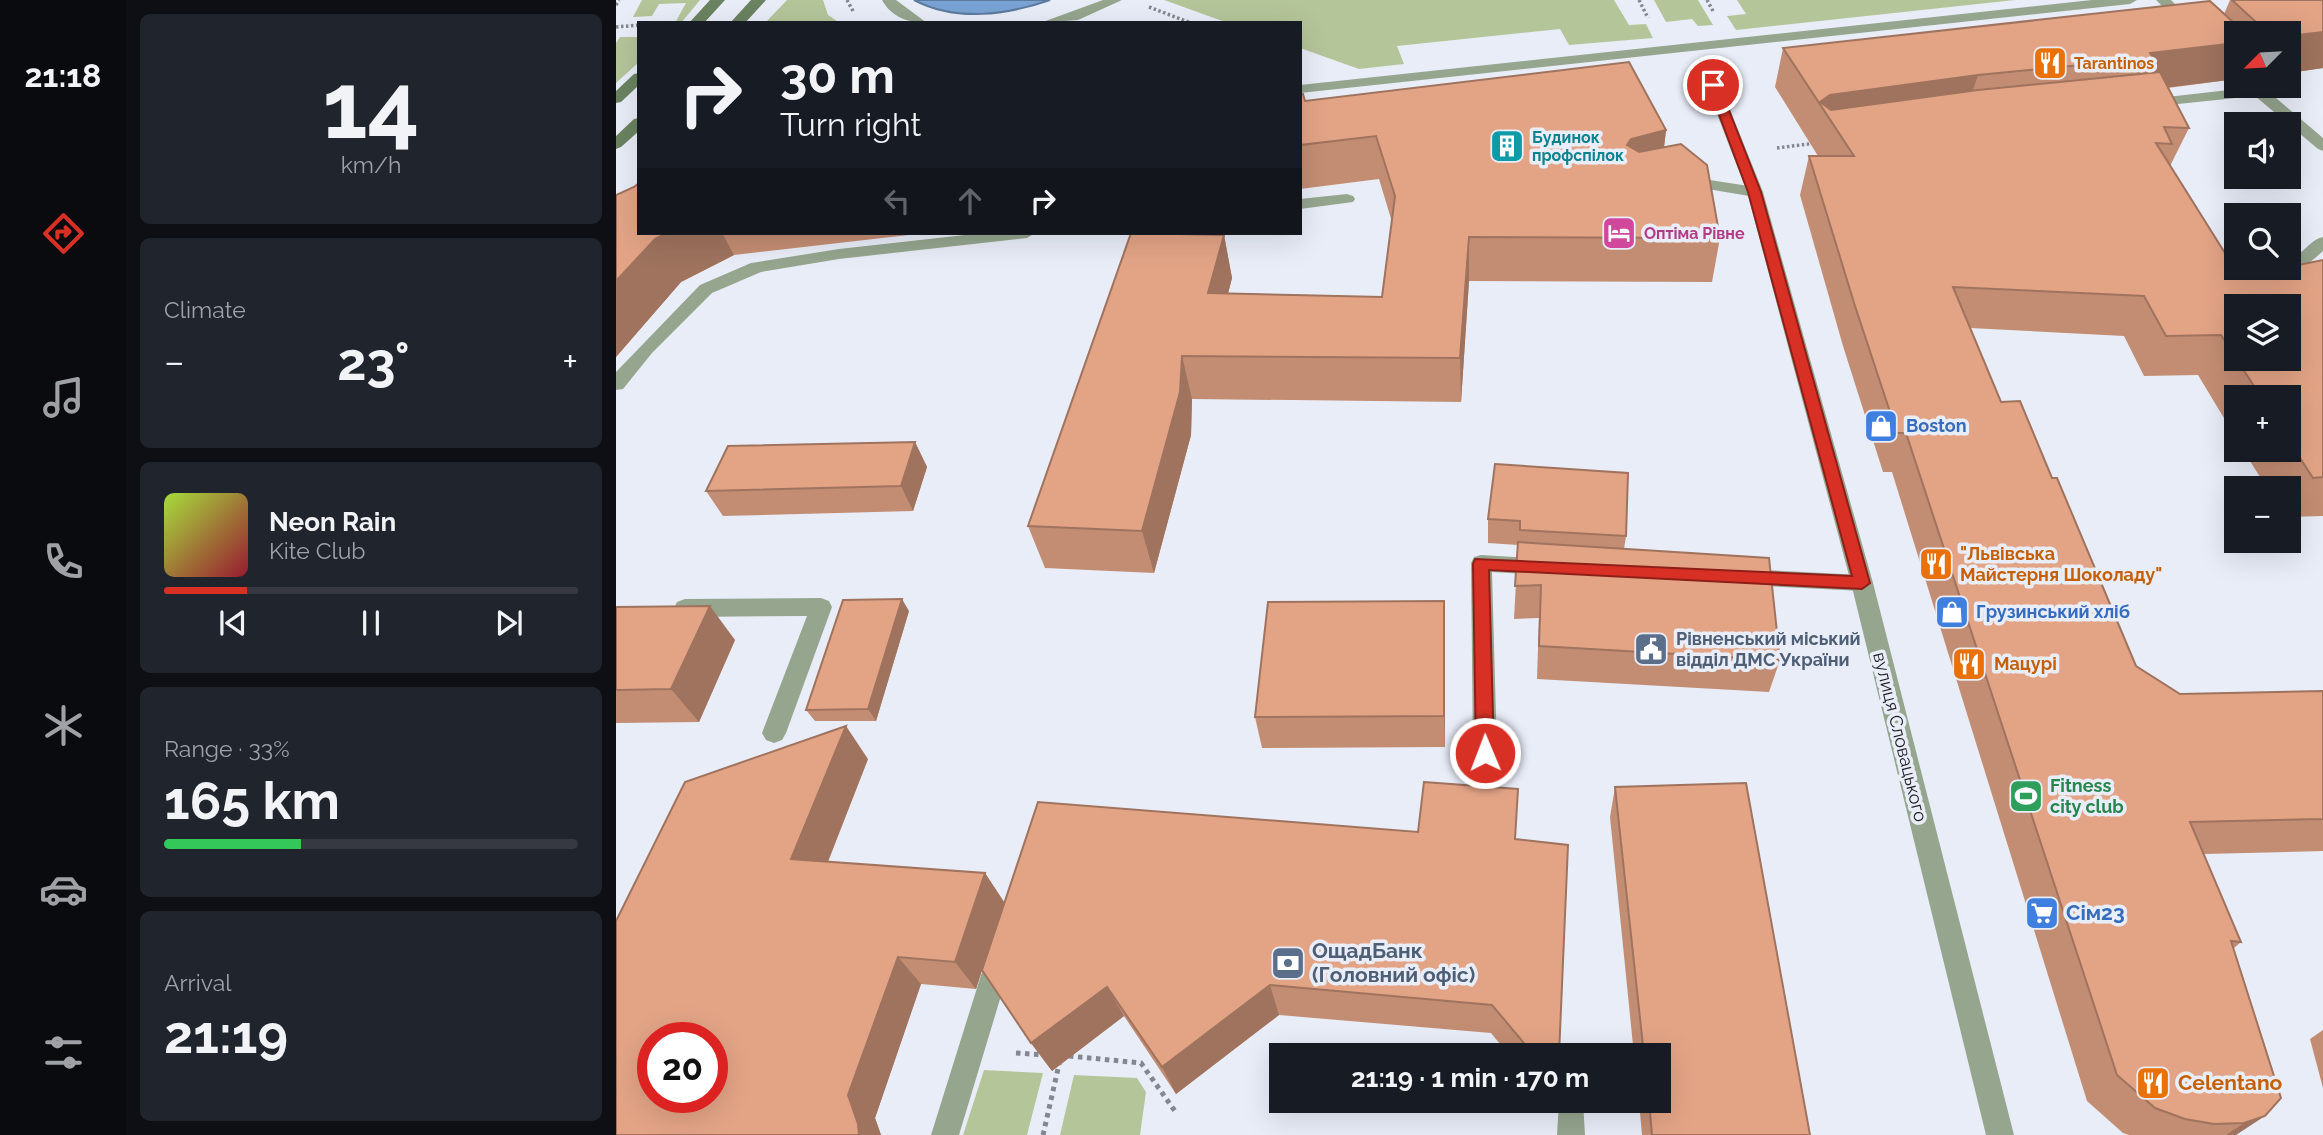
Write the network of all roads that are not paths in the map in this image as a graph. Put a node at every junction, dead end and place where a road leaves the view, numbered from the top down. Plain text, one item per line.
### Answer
1 (759, 0) edge
2 (889, 0) edge
3 (1115, 0) edge
4 (2130, 0) edge
5 (2163, 0) edge
6 (714, 3) edge
7 (698, 21) edge
8 (739, 21) edge
9 (917, 21) edge
10 (1056, 21) edge
11 (2198, 33) edge
12 (1704, 62) dead end
13 (637, 80) edge
14 (1302, 89) edge
15 (2224, 92) edge
16 (2267, 98) edge
17 (616, 99) edge
18 (2138, 104) edge
19 (637, 124) edge
20 (616, 144) edge
21 (2323, 146) edge
22 (1670, 179) edge
23 (1755, 192) junction
24 (1347, 199) dead end
25 (1302, 204) edge
26 (1009, 235) edge
27 (2323, 242) edge
28 (2301, 262) edge
29 (616, 384) edge
30 (1563, 568) edge
31 (1726, 576) edge
32 (1862, 583) junction
33 (657, 608) edge
34 (774, 733) dead end
35 (1485, 753) dead end
36 (1006, 938) edge
37 (1571, 1113) edge
38 (945, 1135) edge
39 (1571, 1135) edge
40 (2000, 1135) edge

1 - 8 street
2 - 9 street
3 - 10 street
4 - 14 street
5 - 11 street
6 - 7 street
12 - 23 street, вулиця Словацького
13 - 17 street
15 - 18 street
16 - 21 street
19 - 20 street
22 - 23 street
23 - 32 street, вулиця Словацького
24 - 25 street
26 - 29 street
27 - 28 street
30 - 35 street
31 - 32 street
32 - 40 street, вулиця Словацького
33 - 34 street
36 - 38 street
37 - 39 street

